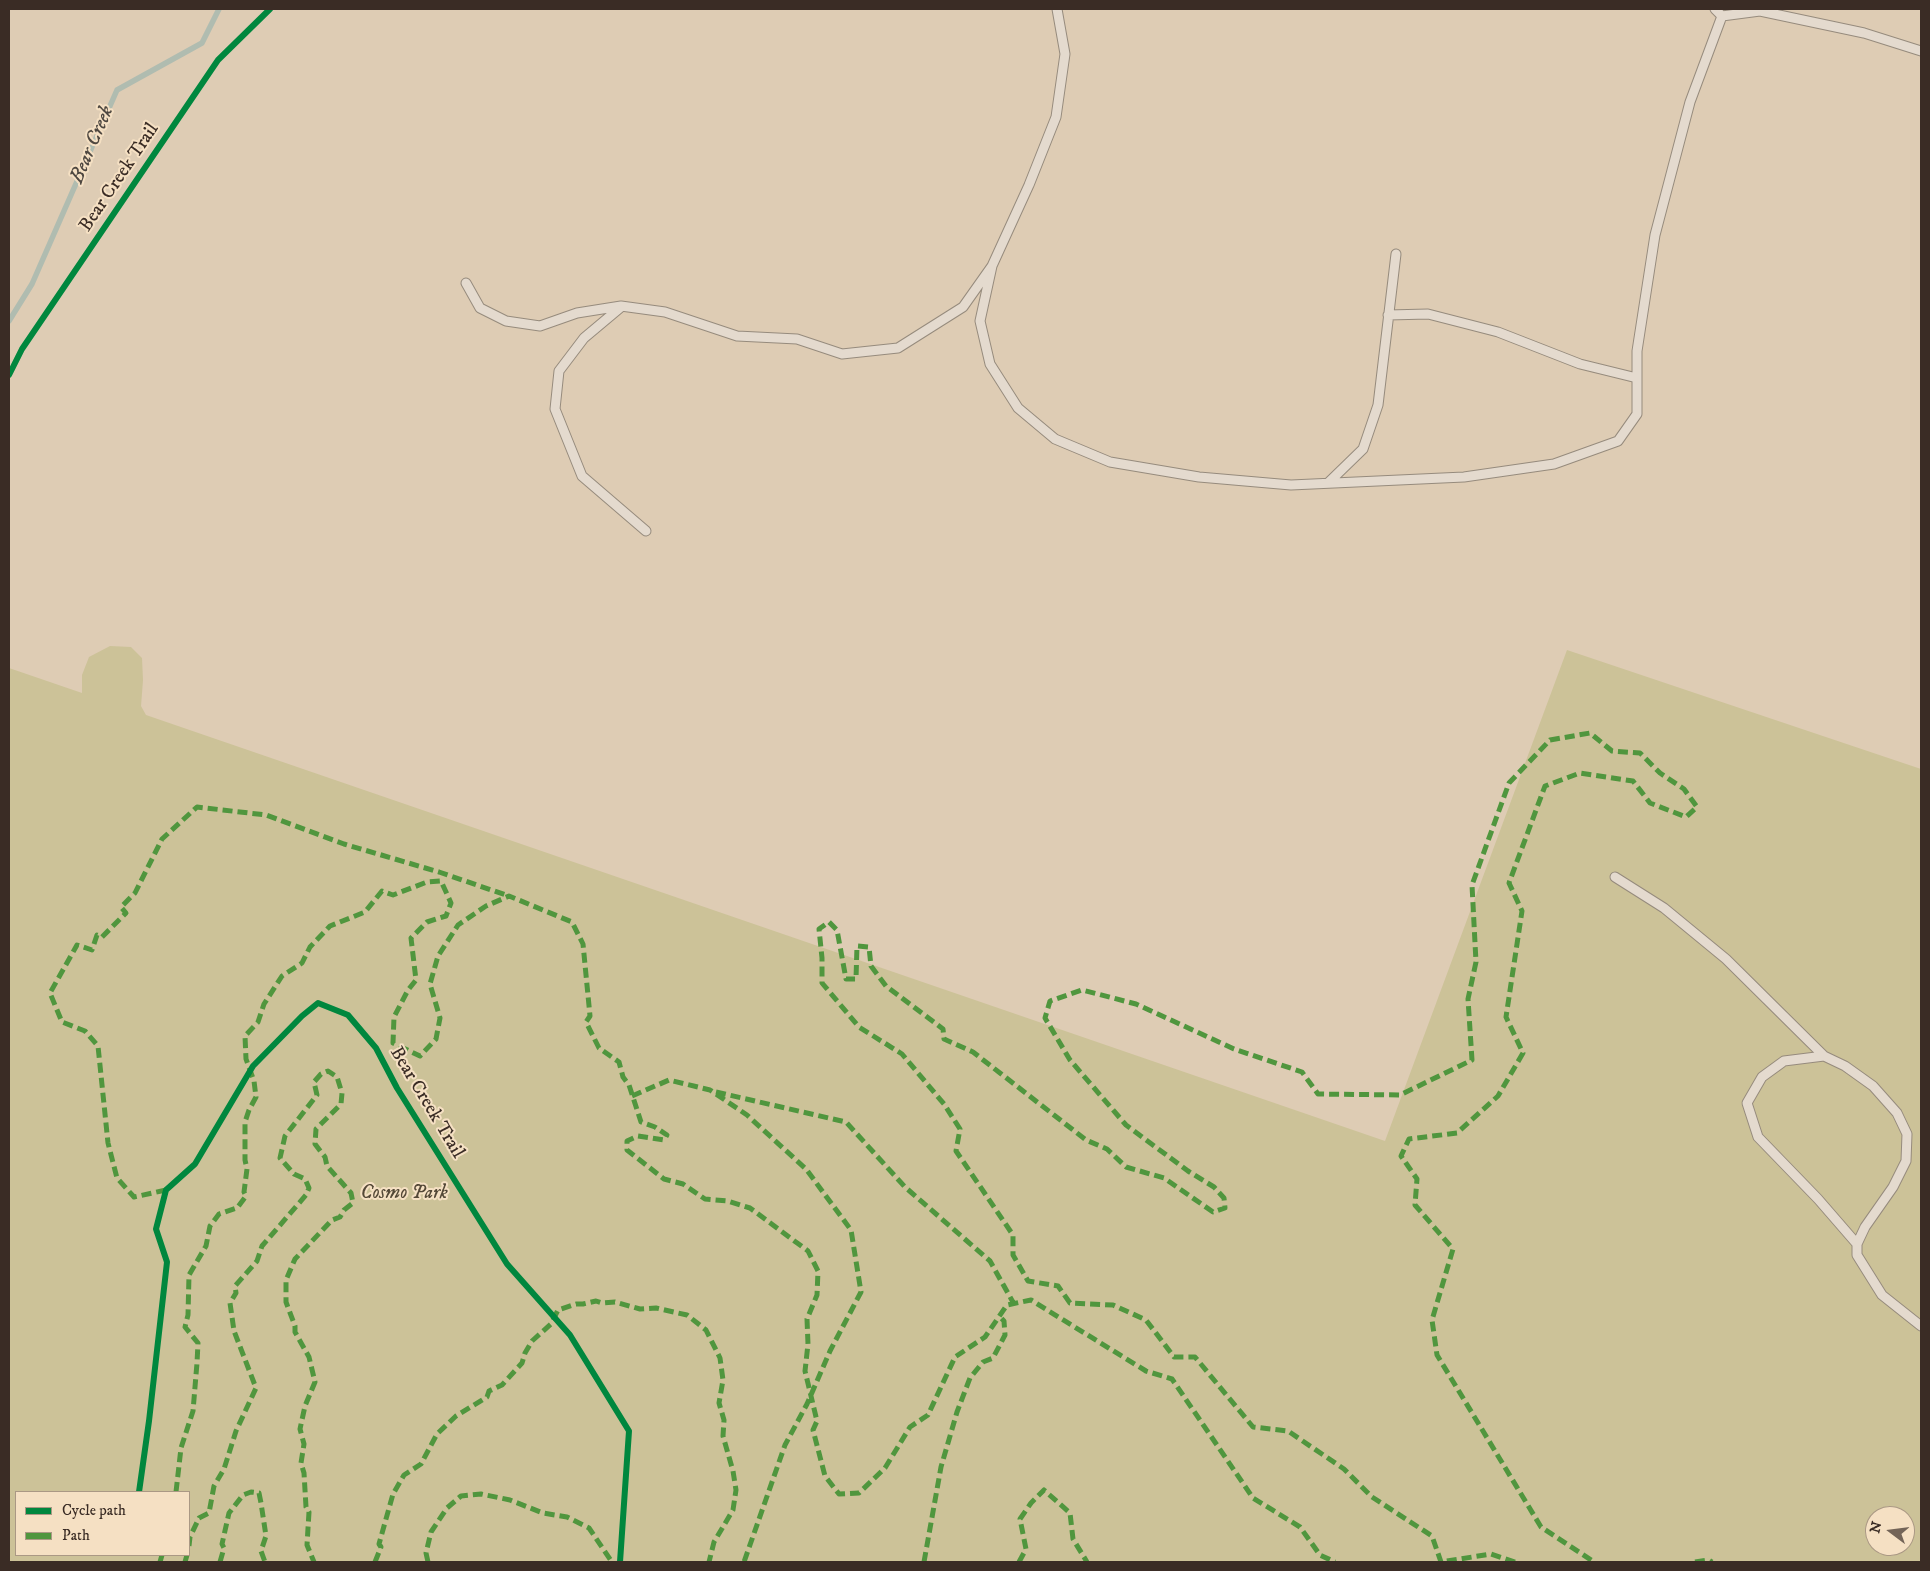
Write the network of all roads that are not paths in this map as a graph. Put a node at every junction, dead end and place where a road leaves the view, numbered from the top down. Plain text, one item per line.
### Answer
1 (1057, 9) edge
2 (1715, 9) edge
3 (1722, 16) junction
4 (1921, 51) edge
5 (1396, 254) dead end
6 (992, 266) junction
7 (466, 284) dead end
8 (621, 306) junction
9 (1388, 315) junction
10 (1637, 378) junction
11 (1328, 483) junction
12 (646, 532) dead end
13 (1615, 877) dead end
14 (1824, 1056) junction
15 (1857, 1244) junction
16 (1921, 1326) edge

1 - 6 lane
2 - 3 lane
3 - 4 lane
3 - 10 lane
5 - 9 lane
6 - 8 lane
6 - 11 lane
7 - 8 lane
8 - 12 lane
9 - 10 lane
9 - 11 lane
10 - 11 lane
13 - 14 lane
14 - 15 lane
14 - 15 lane
15 - 16 lane

